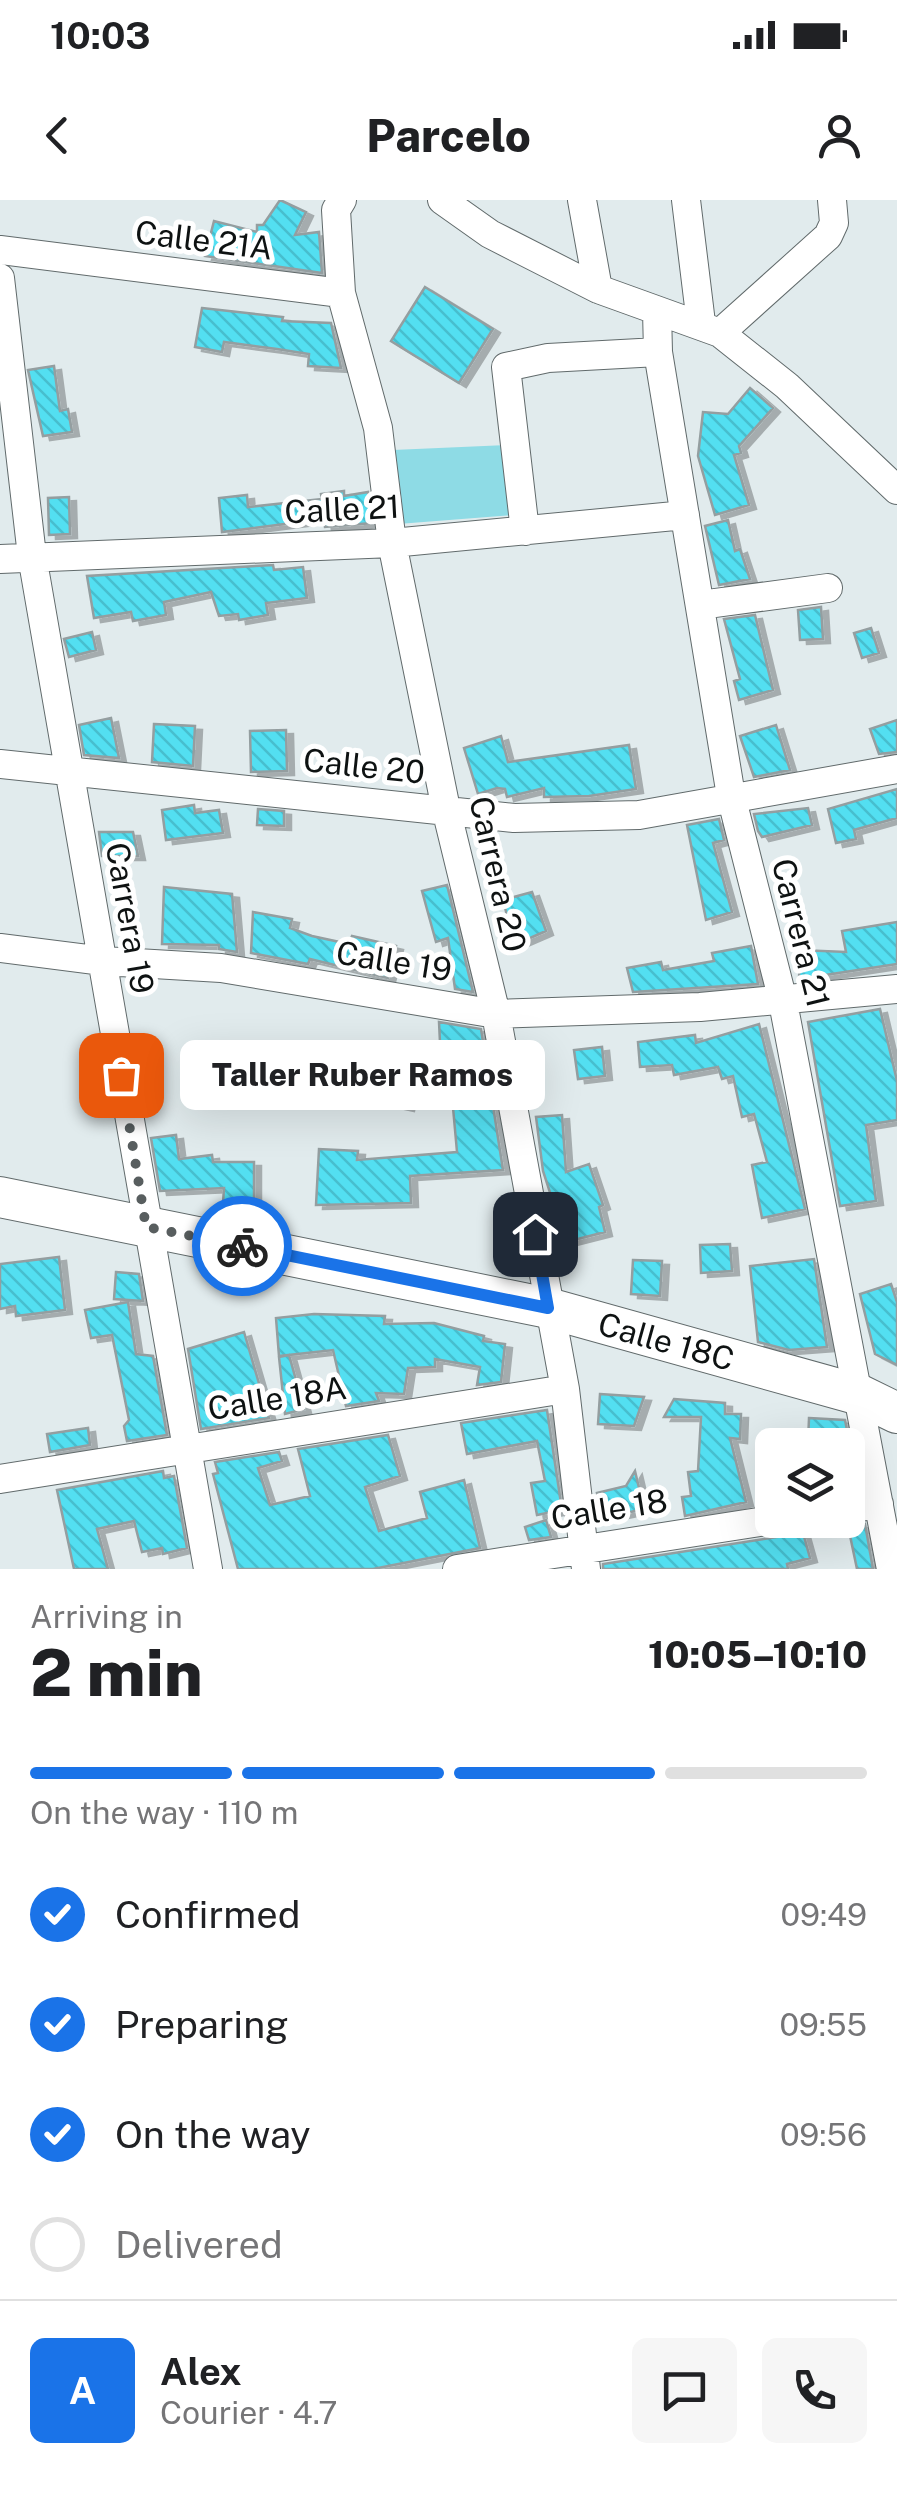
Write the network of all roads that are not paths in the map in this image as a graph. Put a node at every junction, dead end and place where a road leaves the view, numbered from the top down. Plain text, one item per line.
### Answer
1 (442, 200) edge
2 (582, 200) edge
3 (686, 200) edge
4 (832, 200) edge
5 (332, 203) edge
6 (0, 250) edge
7 (0, 278) edge
8 (598, 289) junction
9 (341, 292) junction
10 (657, 311) junction
11 (710, 328) junction
12 (658, 352) junction
13 (897, 490) edge
14 (686, 515) junction
15 (526, 531) junction
16 (392, 544) junction
17 (32, 556) junction
18 (0, 559) edge
19 (828, 588) dead end
20 (700, 605) junction
21 (0, 764) edge
22 (897, 769) edge
23 (68, 772) junction
24 (731, 796) junction
25 (446, 810) junction
26 (0, 948) edge
27 (103, 961) junction
28 (897, 990) edge
29 (782, 996) junction
30 (496, 1014) junction
31 (0, 1197) edge
32 (146, 1227) junction
33 (548, 1308) junction
34 (565, 1389) junction
35 (860, 1395) junction
36 (897, 1413) edge
37 (186, 1448) junction
38 (0, 1478) edge
39 (879, 1504) junction
40 (865, 1506) edge
41 (755, 1523) edge
42 (585, 1558) edge
43 (208, 1569) edge
44 (456, 1569) edge
45 (892, 1569) edge

1 - 8 street
2 - 8 street
3 - 11 street
4 - 11 street
5 - 9 street, Carrera 20
6 - 9 street, Calle 21A
7 - 17 street, Carrera 19
8 - 10 street
9 - 16 street, Carrera 20
10 - 11 street
10 - 12 street, Carrera 21
11 - 13 street
12 - 14 street, Carrera 21
12 - 15 street
14 - 15 street, Calle 21
14 - 20 street, Carrera 21
15 - 16 street, Calle 21
16 - 17 street, Calle 21
16 - 25 street, Carrera 20
17 - 18 street, Calle 21
17 - 23 street, Carrera 19
19 - 20 street
20 - 24 street, Carrera 21
21 - 23 street, Calle 20
22 - 24 street, Calle 20
23 - 25 street, Calle 20
23 - 27 street, Carrera 19
24 - 25 street, Calle 20
24 - 29 street, Carrera 21
25 - 30 street, Carrera 20
26 - 27 street, Calle 19
27 - 30 street, Calle 19
27 - 32 street, Carrera 19
28 - 29 street, Calle 19
29 - 30 street, Calle 19
29 - 35 street, Carrera 21
30 - 33 street, Carrera 20
31 - 32 main road, Calle 18C
32 - 33 main road, Calle 18C
32 - 37 street, Carrera 19
33 - 34 street, Carrera 20
33 - 35 main road, Calle 18C
34 - 37 street, Calle 18A
34 - 42 street, Carrera 20
35 - 36 main road, Calle 18C
35 - 39 street, Carrera 21
37 - 38 street, Calle 18A
37 - 43 street, Carrera 19
39 - 40 street
39 - 45 street, Carrera 21
41 - 42 street, Calle 18
42 - 44 street, Calle 18

